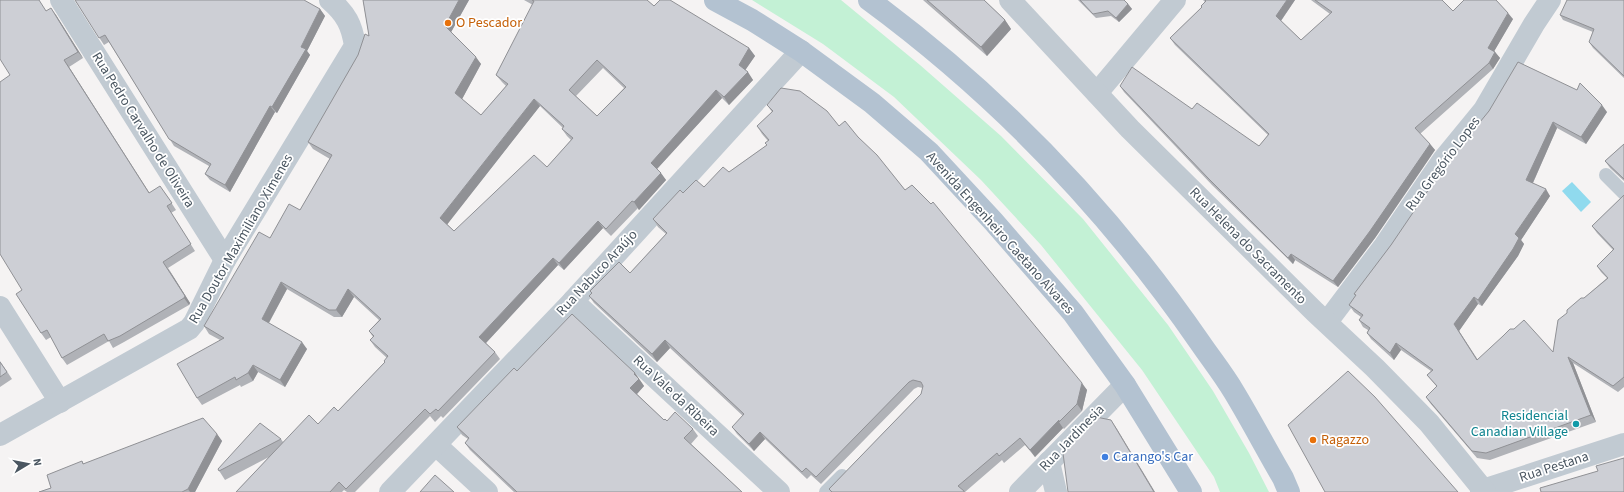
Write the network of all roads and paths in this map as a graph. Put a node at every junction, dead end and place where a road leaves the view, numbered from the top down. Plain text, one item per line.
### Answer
1 (61, 0) edge
2 (330, 0) edge
3 (715, 0) edge
4 (869, 0) edge
5 (1010, 0) edge
6 (1175, 0) edge
7 (1550, 0) edge
8 (801, 51) junction
9 (1097, 93) junction
10 (1606, 175) edge
11 (1624, 193) edge
12 (225, 260) junction
13 (573, 301) junction
14 (0, 307) edge
15 (1327, 322) junction
16 (1125, 385) junction
17 (60, 402) junction
18 (0, 435) edge
19 (1624, 444) edge
20 (436, 445) junction
21 (1049, 462) junction
22 (854, 464) edge
23 (1483, 491) edge
24 (390, 492) edge
25 (487, 492) edge
26 (779, 492) edge
27 (826, 492) edge
28 (1020, 492) edge
29 (1056, 492) edge
30 (1191, 492) edge
31 (1289, 492) edge

1 - 12 street, Rua Pedro Carvalho de Oliveira
2 - 12 street, Rua Doutor Maximiliano Ximenes
3 - 8 main road, Avenida Engenheiro Caetano Alvares
4 - 31 main road
5 - 9 street, Rua Helena do Sacramento
6 - 9 street
7 - 15 street, Rua Gregório Lopes
8 - 13 street, Rua Nabuco Araújo
8 - 16 main road, Avenida Engenheiro Caetano Alvares
9 - 15 street, Rua Helena do Sacramento
10 - 11 lane
12 - 17 street, Rua Doutor Maximiliano Ximenes
13 - 20 street, Rua Nabuco Araújo
13 - 26 street, Rua Vale da Ribeira
14 - 17 street
15 - 23 street, Rua Helena do Sacramento
16 - 21 street, Rua Jardinesia
16 - 30 main road, Avenida Engenheiro Caetano Alvares
17 - 18 street, Rua Doutor Maximiliano Ximenes
19 - 23 street, Rua Pestana
20 - 24 street, Rua Nabuco Araújo
20 - 25 street
21 - 28 street, Rua Jardinesia
21 - 29 street
22 - 27 lane

